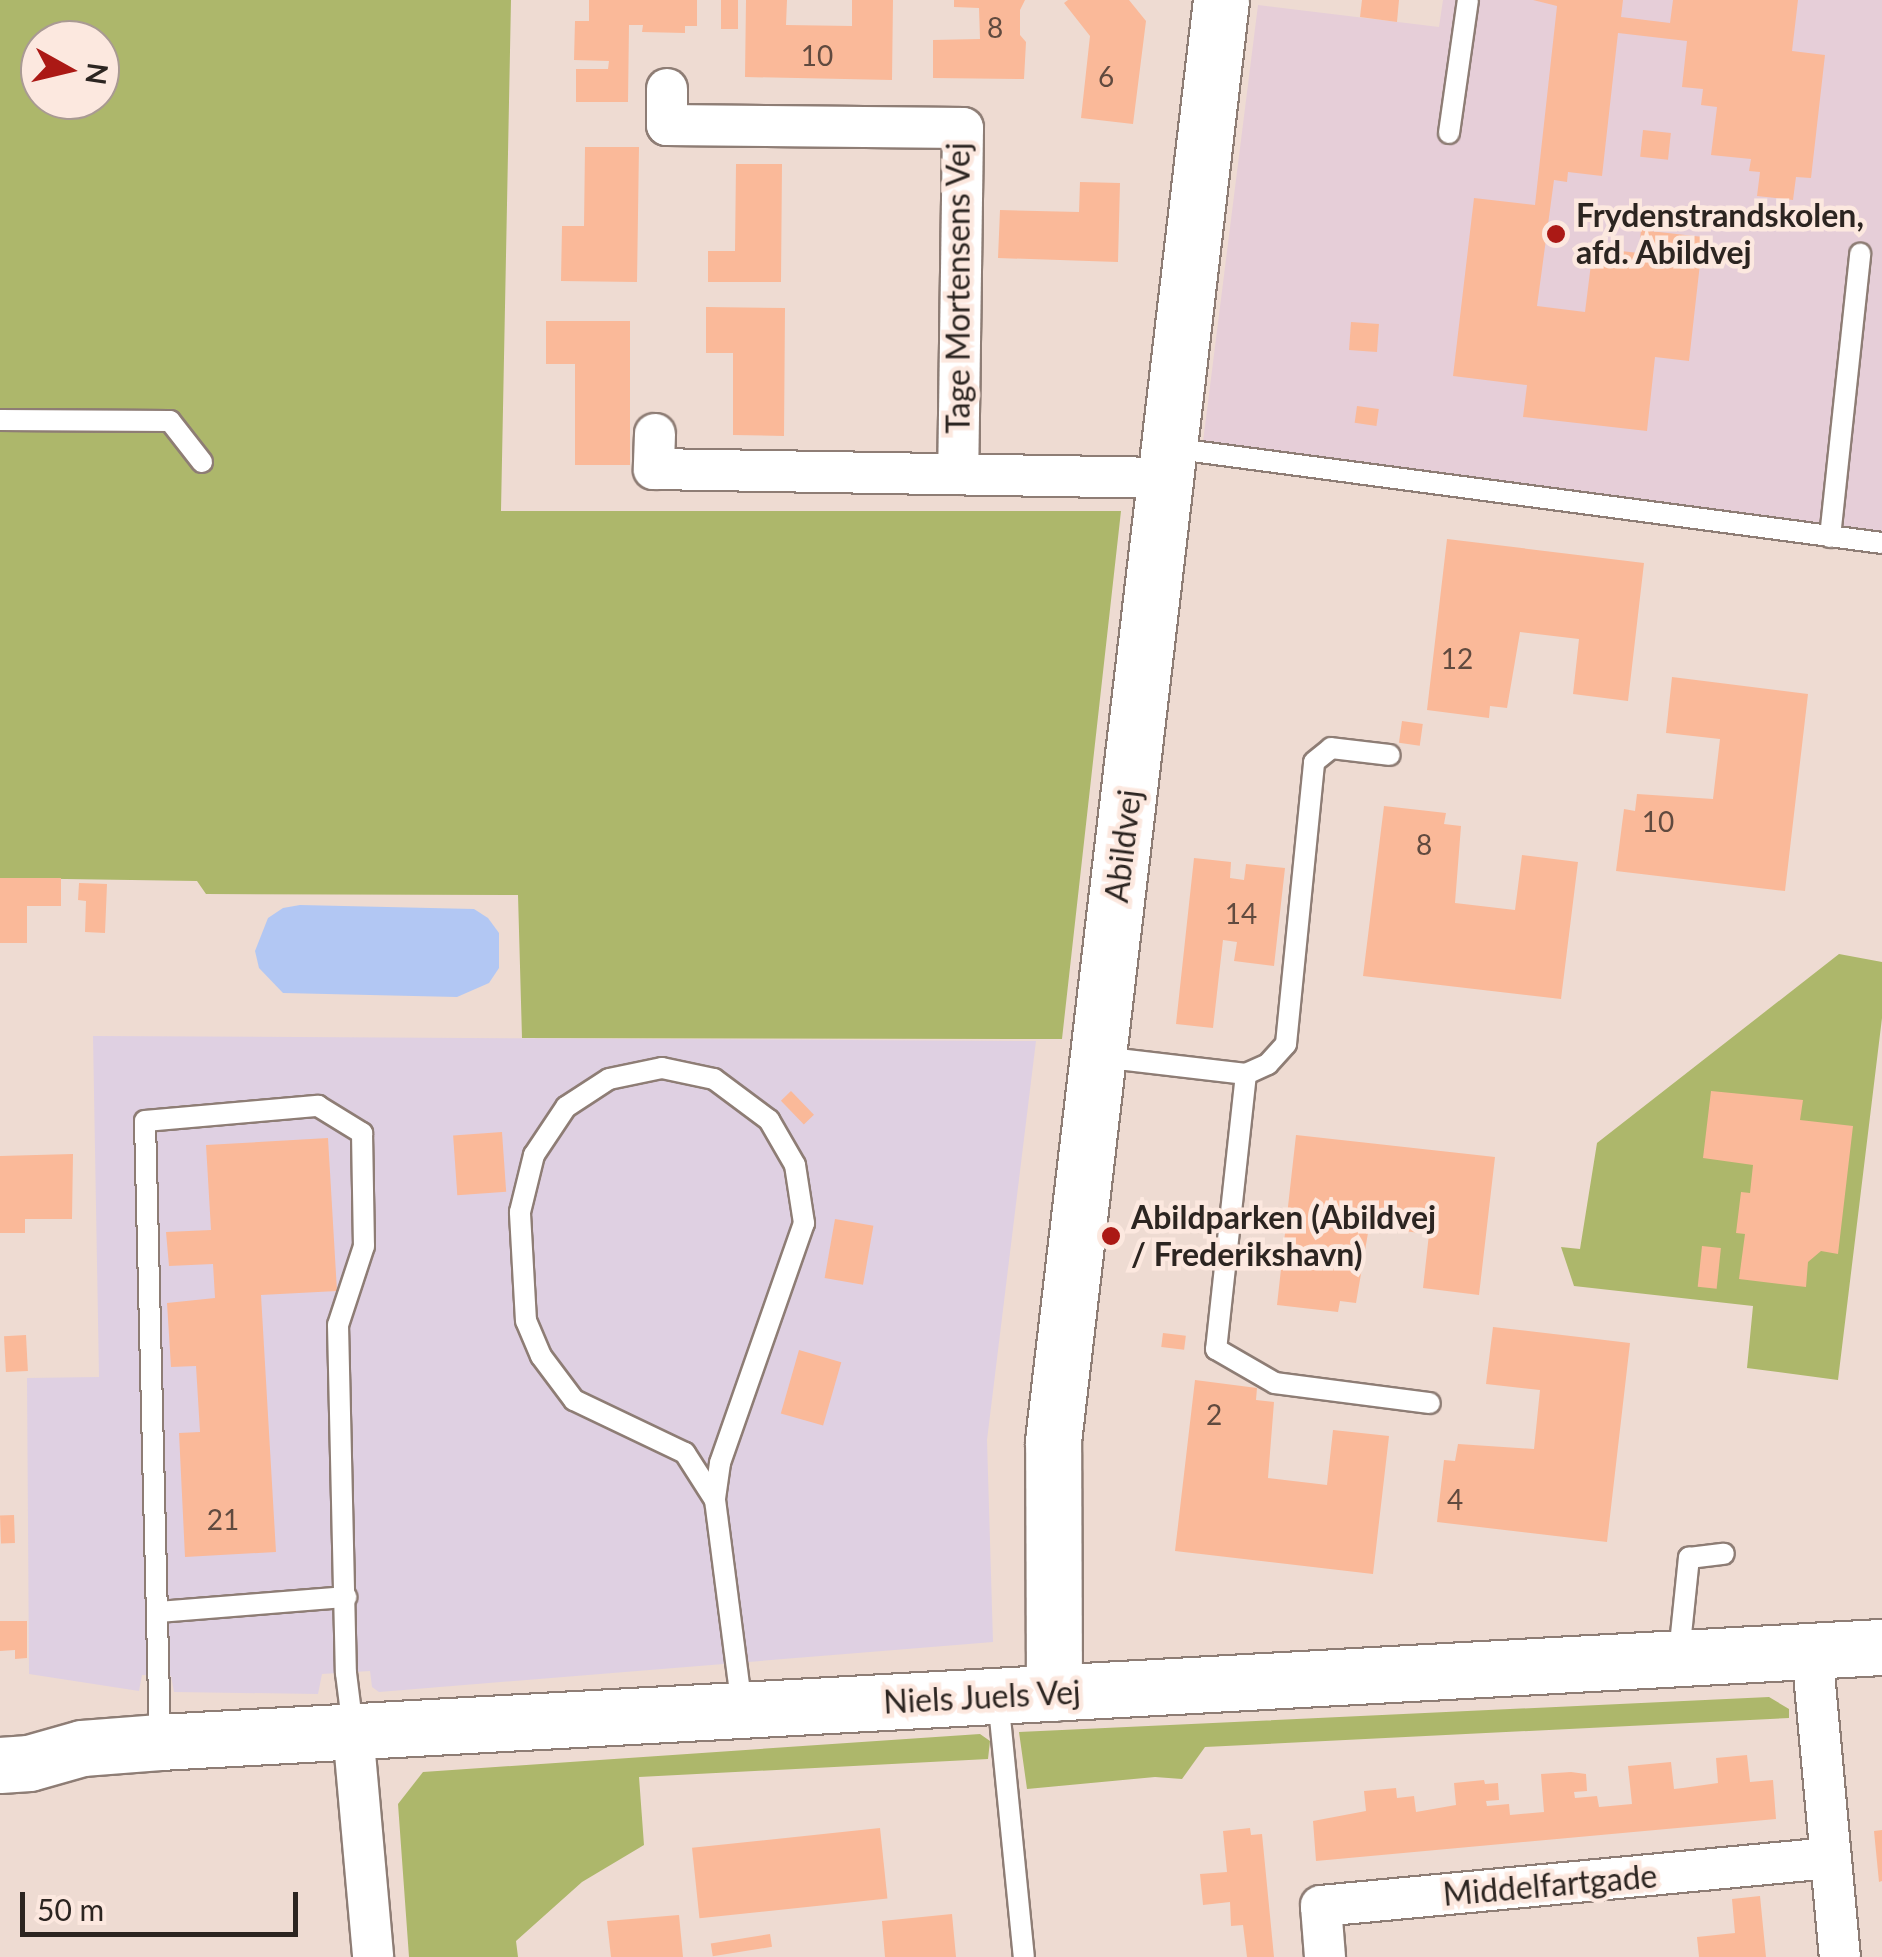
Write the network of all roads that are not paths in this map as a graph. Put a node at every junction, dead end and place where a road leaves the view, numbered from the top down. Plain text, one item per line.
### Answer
1 (1221, 0) edge
2 (1468, 0) edge
3 (668, 89) dead end
4 (1449, 133) dead end
5 (1860, 254) dead end
6 (0, 420) edge
7 (654, 434) dead end
8 (202, 462) dead end
9 (1167, 463) junction
10 (958, 474) junction
11 (1830, 537) junction
12 (1882, 543) edge
13 (1390, 755) dead end
14 (1098, 1056) junction
15 (1246, 1074) junction
16 (1430, 1403) dead end
17 (715, 1500) junction
18 (1724, 1554) dead end
19 (346, 1597) junction
20 (159, 1612) junction
21 (1882, 1648) edge
22 (1812, 1651) junction
23 (1679, 1658) junction
24 (1054, 1693) junction
25 (998, 1696) junction
26 (742, 1711) junction
27 (353, 1731) junction
28 (0, 1735) edge
29 (160, 1742) junction
30 (82, 1748) junction
31 (0, 1765) edge
32 (1830, 1858) junction
33 (373, 1957) edge
34 (1024, 1957) edge
35 (1325, 1957) edge
36 (1840, 1957) edge

1 - 9 street, Abildvej
2 - 4 lane
3 - 10 street, Tage Mortensens Vej
5 - 11 lane
6 - 8 lane
7 - 10 street, Tage Mortensens Vej
9 - 10 street, Tage Mortensens Vej
9 - 11 lane
9 - 14 street, Abildvej
11 - 12 lane
13 - 15 lane
14 - 15 lane
14 - 24 street, Abildvej
15 - 16 lane
17 - 17 lane
17 - 26 lane
18 - 23 lane
19 - 20 lane
19 - 20 lane
19 - 27 lane
20 - 29 lane
21 - 22 street, Niels Juels Vej
22 - 23 street, Niels Juels Vej
22 - 32 street
23 - 24 street, Niels Juels Vej
24 - 25 street, Niels Juels Vej
25 - 26 street, Niels Juels Vej
25 - 34 lane
26 - 27 street, Niels Juels Vej
27 - 29 street, Niels Juels Vej
27 - 33 street
28 - 30 street, Niels Juels Vej
29 - 30 street, Niels Juels Vej
30 - 31 street, Niels Juels Vej
32 - 35 street, Middelfartgade
32 - 36 street

